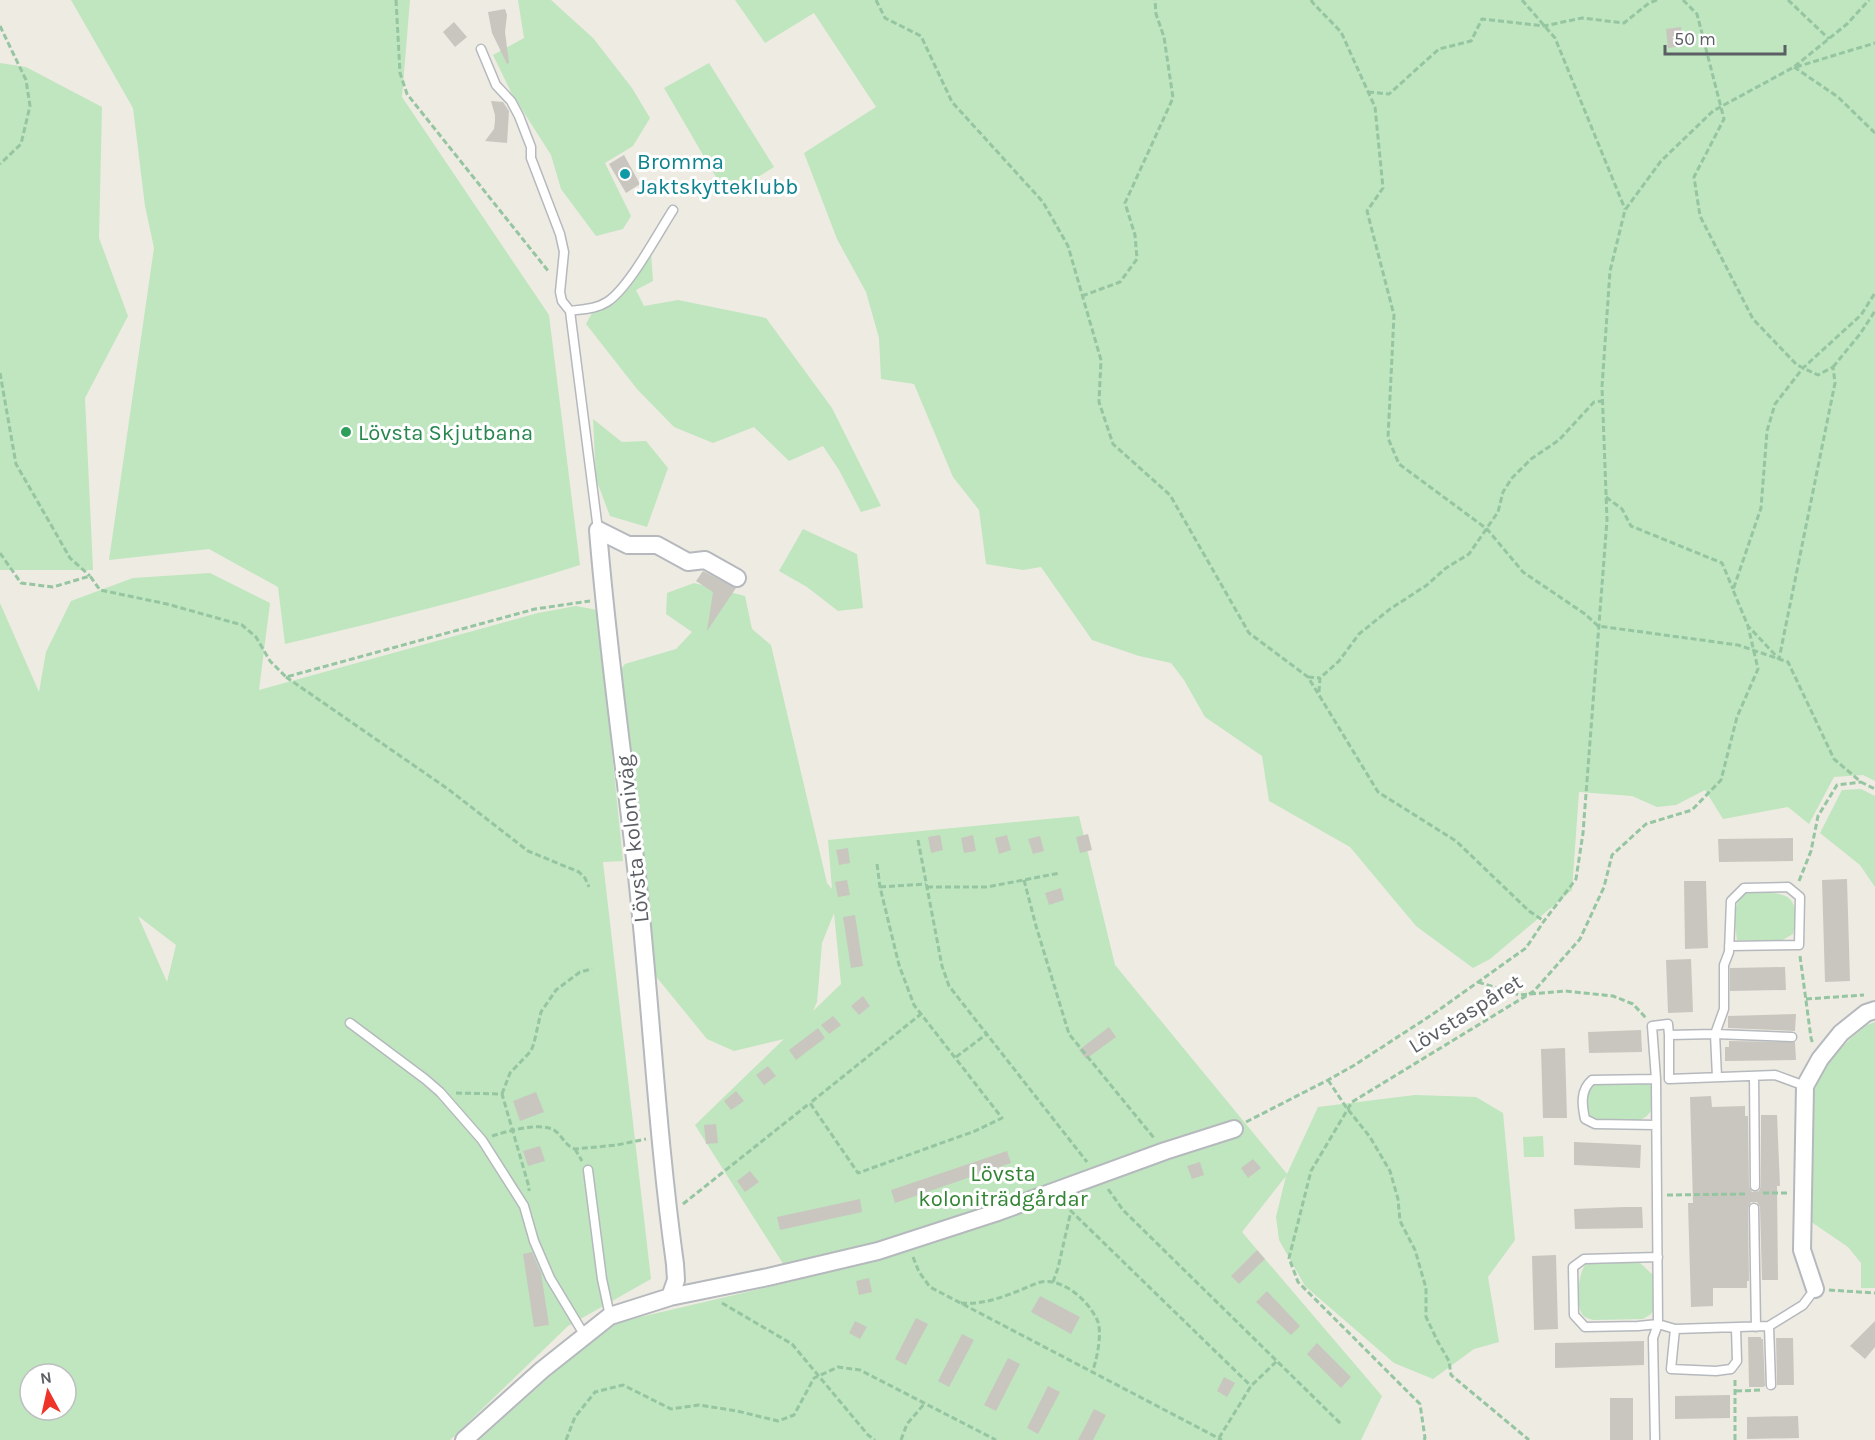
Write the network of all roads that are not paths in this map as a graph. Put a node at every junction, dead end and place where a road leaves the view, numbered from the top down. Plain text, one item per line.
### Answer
1 (481, 49) dead end
2 (673, 210) dead end
3 (570, 311) junction
4 (598, 530) junction
5 (737, 578) dead end
6 (1730, 946) junction
7 (1875, 1010) edge
8 (350, 1023) dead end
9 (1715, 1034) junction
10 (1669, 1035) junction
11 (1792, 1037) dead end
12 (641, 1043) dead end
13 (653, 1057) junction
14 (1754, 1076) junction
15 (1717, 1077) junction
16 (1656, 1079) junction
17 (1805, 1086) junction
18 (1656, 1125) junction
19 (1233, 1129) road end
20 (588, 1170) dead end
21 (1755, 1190) road end
22 (1754, 1208) dead end
23 (1658, 1257) junction
24 (1815, 1289) joint
25 (670, 1297) junction
26 (610, 1316) junction
27 (1658, 1324) junction
28 (1769, 1326) junction
29 (1756, 1327) junction
30 (1736, 1328) junction
31 (1675, 1329) junction
32 (585, 1336) junction
33 (1771, 1385) road end
34 (464, 1440) edge
35 (1655, 1440) edge

1 - 3 lane
2 - 3 lane
3 - 4 lane
4 - 5 street
4 - 13 street, Lövsta koloniväg
6 - 6 lane
6 - 9 lane
7 - 17 street
8 - 32 lane
9 - 10 lane
9 - 11 lane
9 - 15 lane
10 - 15 lane
10 - 16 lane
12 - 13 lane
13 - 25 street, Lövsta koloniväg
14 - 15 lane
14 - 17 lane
14 - 21 lane
16 - 18 lane
16 - 18 lane
17 - 24 street
18 - 23 lane
19 - 25 street
20 - 26 lane
22 - 29 lane
23 - 27 lane
23 - 27 lane
24 - 28 lane
25 - 26 street
26 - 32 street
27 - 31 lane
27 - 35 lane
28 - 29 lane
28 - 33 lane
29 - 30 lane
30 - 31 lane
30 - 31 lane
32 - 34 street

